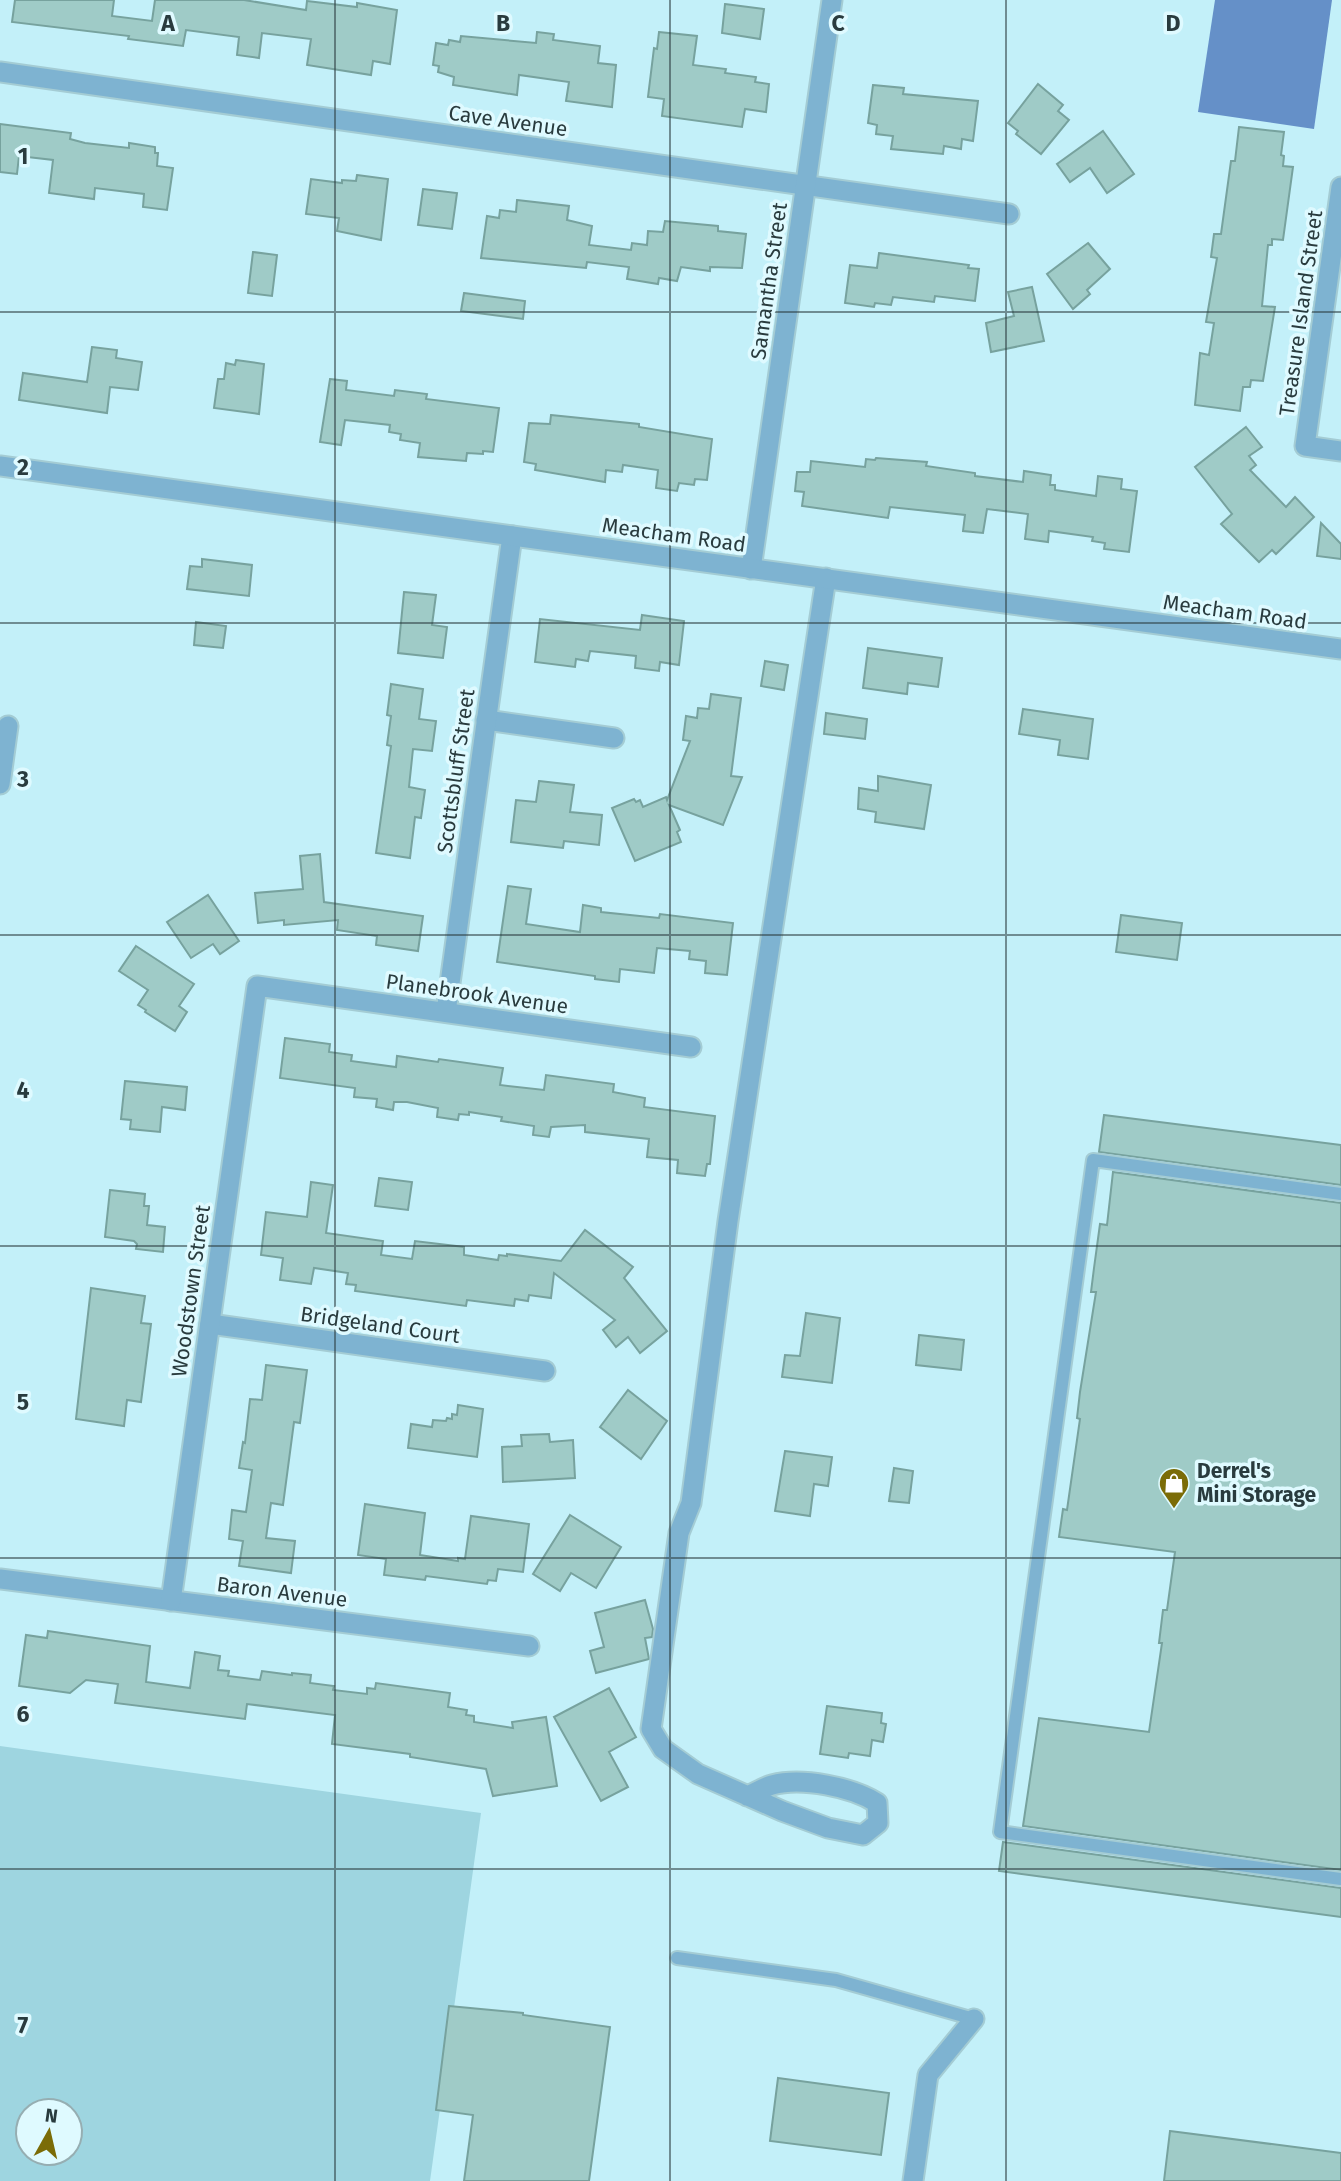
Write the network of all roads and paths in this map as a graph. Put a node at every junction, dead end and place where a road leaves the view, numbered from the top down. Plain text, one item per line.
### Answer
1 (832, 0) edge
2 (0, 72) edge
3 (806, 186) junction
4 (1341, 187) edge
5 (1009, 214) dead end
6 (1341, 451) edge
7 (0, 466) edge
8 (512, 536) junction
9 (751, 569) junction
10 (826, 578) junction
11 (1341, 649) edge
12 (486, 720) junction
13 (8, 726) dead end
14 (614, 738) dead end
15 (0, 784) edge
16 (257, 986) joint
17 (446, 1012) junction
18 (691, 1047) dead end
19 (1341, 1194) edge
20 (210, 1324) junction
21 (545, 1371) dead end
22 (0, 1579) edge
23 (171, 1601) junction
24 (529, 1646) dead end
25 (747, 1796) junction
26 (1341, 1879) edge
27 (677, 1958) dead end
28 (974, 2019) joint
29 (913, 2181) edge

1 - 3 street, Samantha Street
2 - 3 street, Cave Avenue
3 - 5 street, Cave Avenue
3 - 9 street, Samantha Street
4 - 6 street, Treasure Island Street
7 - 8 street, Meacham Road
8 - 9 street, Meacham Road
8 - 12 street, Scottsbluff Street
9 - 10 street, Meacham Road
10 - 11 street, Meacham Road
10 - 25 street
12 - 14 street
12 - 17 street, Scottsbluff Street
13 - 15 street
16 - 17 street, Planebrook Avenue
16 - 20 street, Woodstown Street
17 - 18 street, Planebrook Avenue
19 - 26 lane
20 - 21 street, Bridgeland Court
20 - 23 street, Woodstown Street
22 - 23 street, Baron Avenue
23 - 24 street, Baron Avenue
25 - 25 street
27 - 28 lane
28 - 29 street

